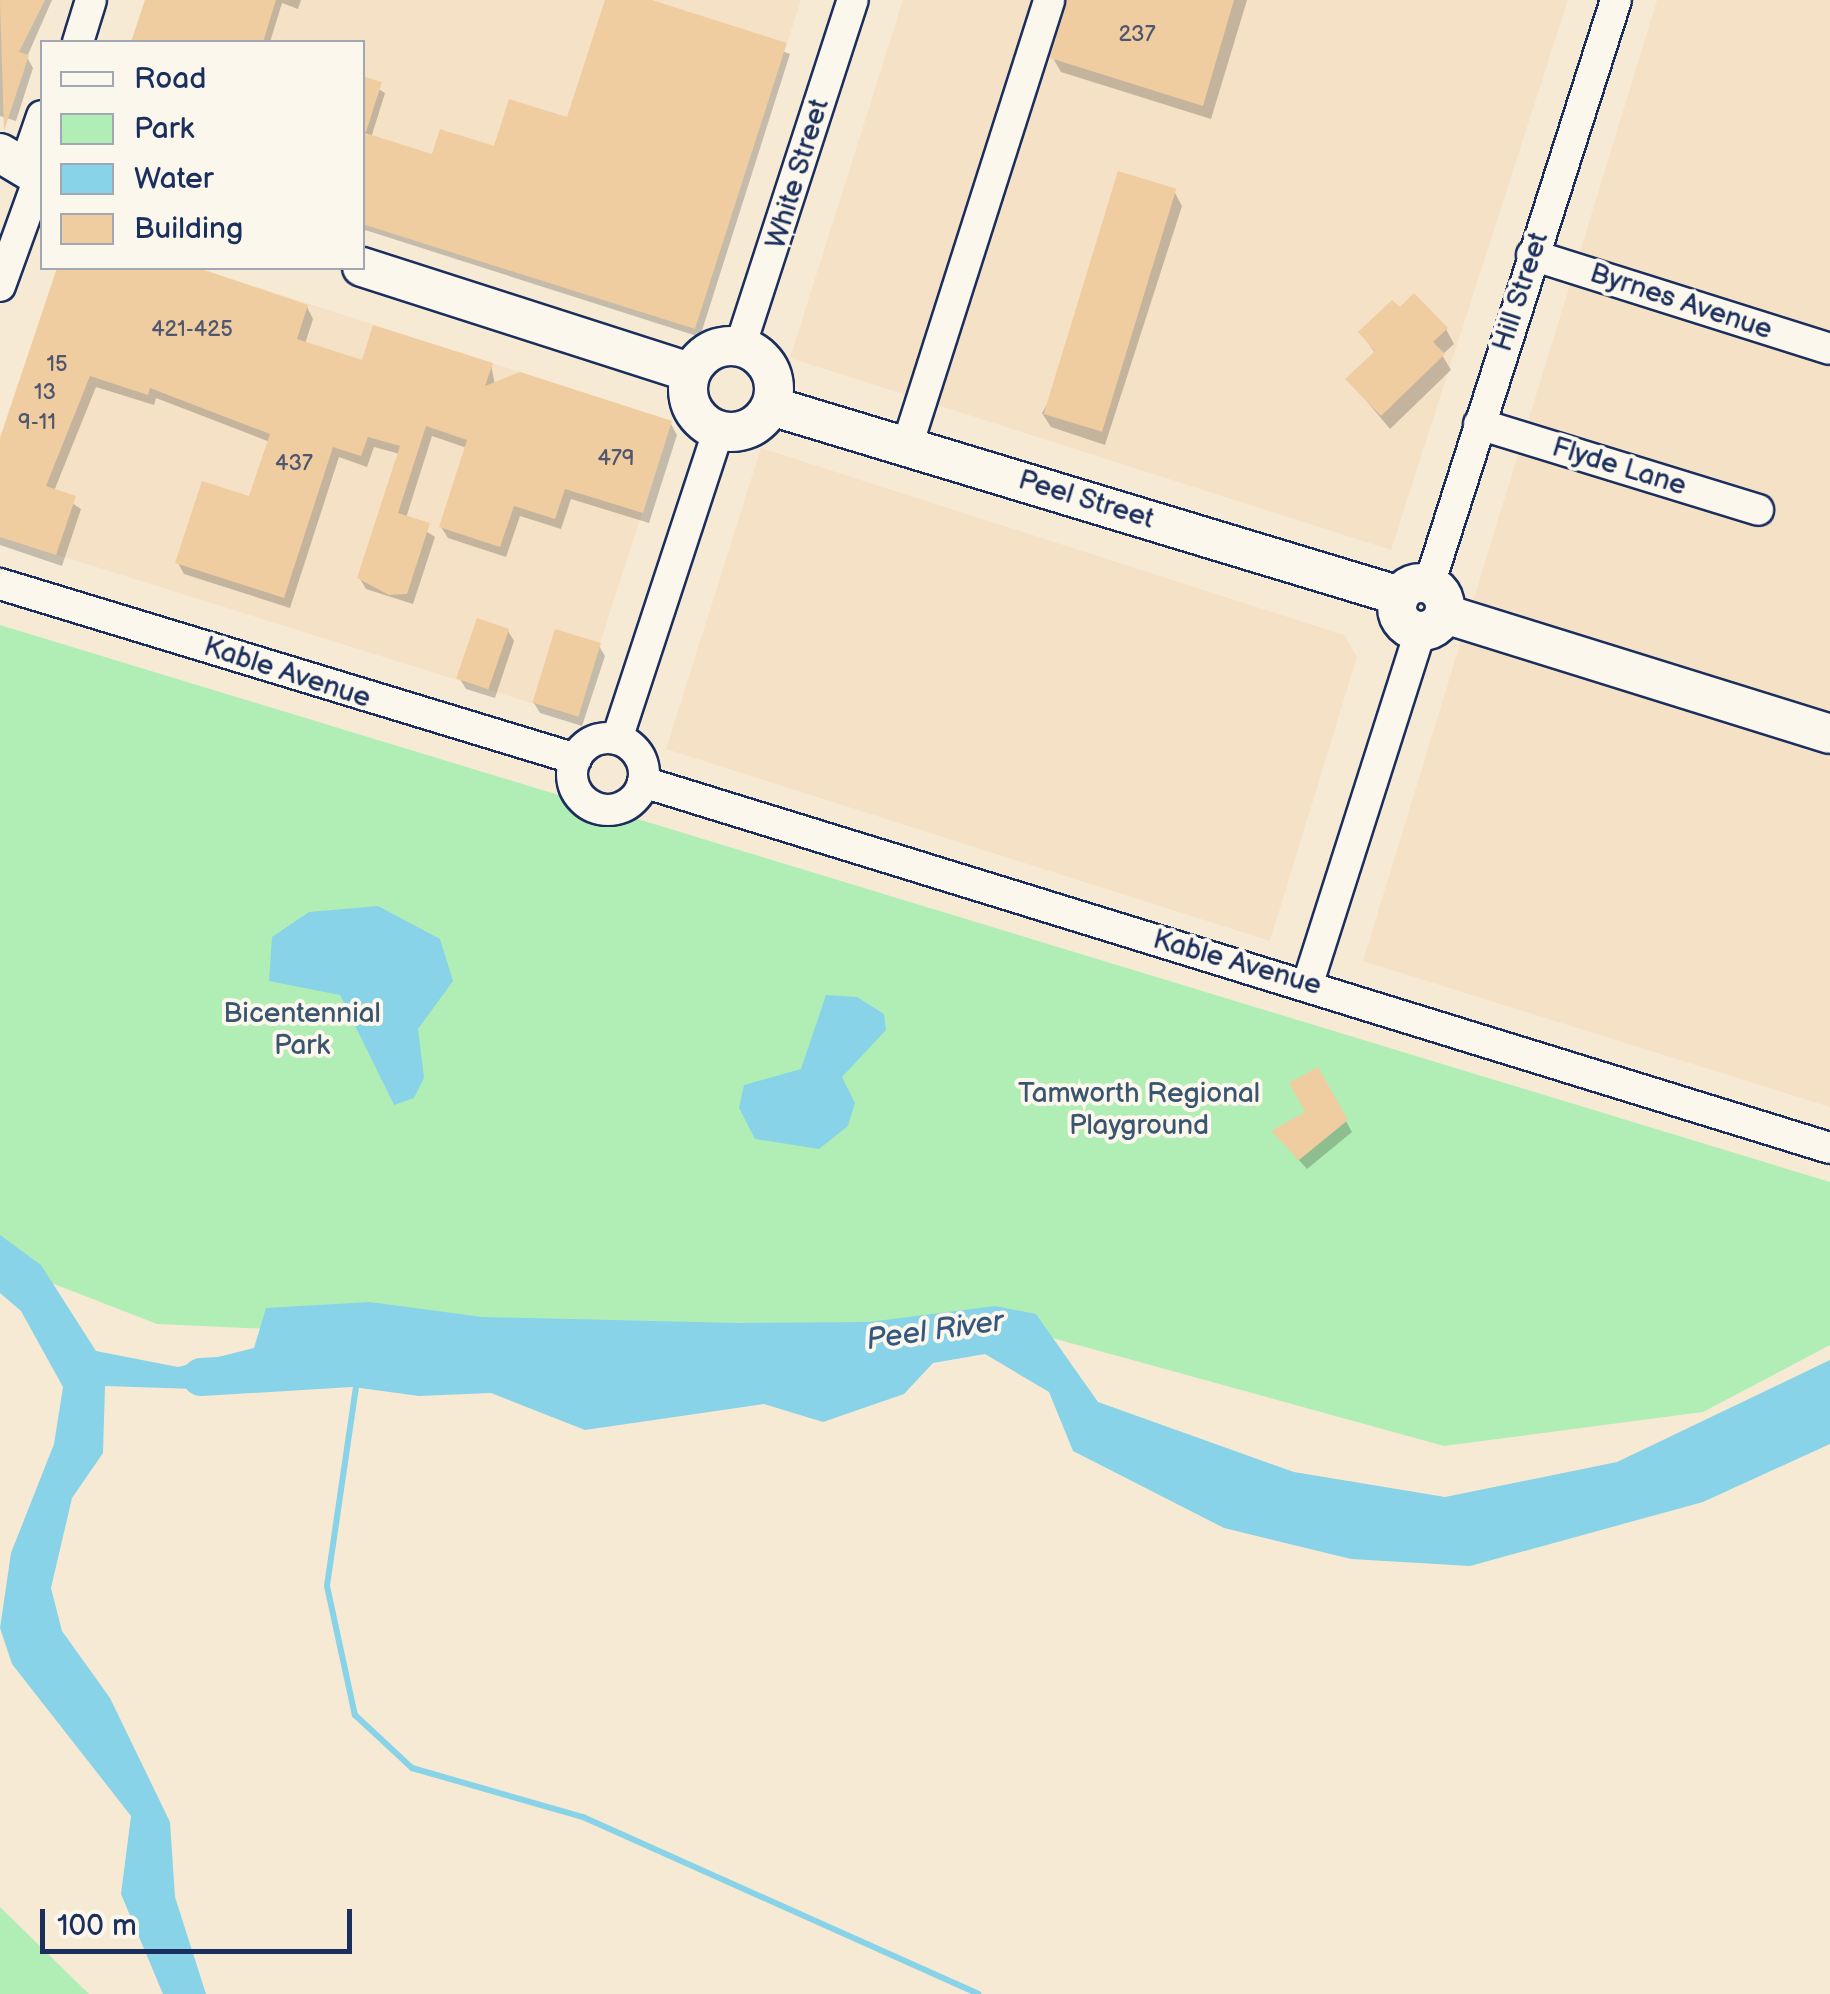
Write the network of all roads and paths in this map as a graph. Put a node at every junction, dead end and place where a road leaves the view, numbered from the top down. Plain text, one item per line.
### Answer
1 (92, 0) edge
2 (853, 0) edge
3 (1049, 0) edge
4 (1616, 0) edge
5 (79, 40) edge
6 (31, 156) edge
7 (1532, 254) junction
8 (365, 268) edge
9 (0, 286) edge
10 (740, 347) junction
11 (1830, 349) edge
12 (689, 372) junction
13 (771, 406) junction
14 (1479, 424) junction
15 (718, 432) junction
16 (907, 446) junction
17 (1758, 510) dead end
18 (0, 584) edge
19 (1424, 606) junction
20 (1830, 734) edge
21 (617, 739) junction
22 (576, 759) junction
23 (643, 782) junction
24 (1308, 982) junction
25 (1830, 1148) edge

1 - 5 street
2 - 10 street, White Street
3 - 16 street
4 - 7 street, Hill Street
6 - 9 street
7 - 11 street, Byrnes Avenue
7 - 14 street, Hill Street
8 - 12 main road
10 - 12 main road
10 - 13 main road
12 - 15 main road
13 - 15 main road
13 - 16 main road, Peel Street
14 - 17 street, Flyde Lane
14 - 19 street, Hill Street
15 - 21 street
16 - 19 main road, Peel Street
18 - 22 street, Kable Avenue
19 - 20 main road, Peel Street
19 - 24 street, Hill Street
21 - 22 street
21 - 23 street
22 - 23 street
23 - 24 street, Kable Avenue
24 - 25 street, Kable Avenue

